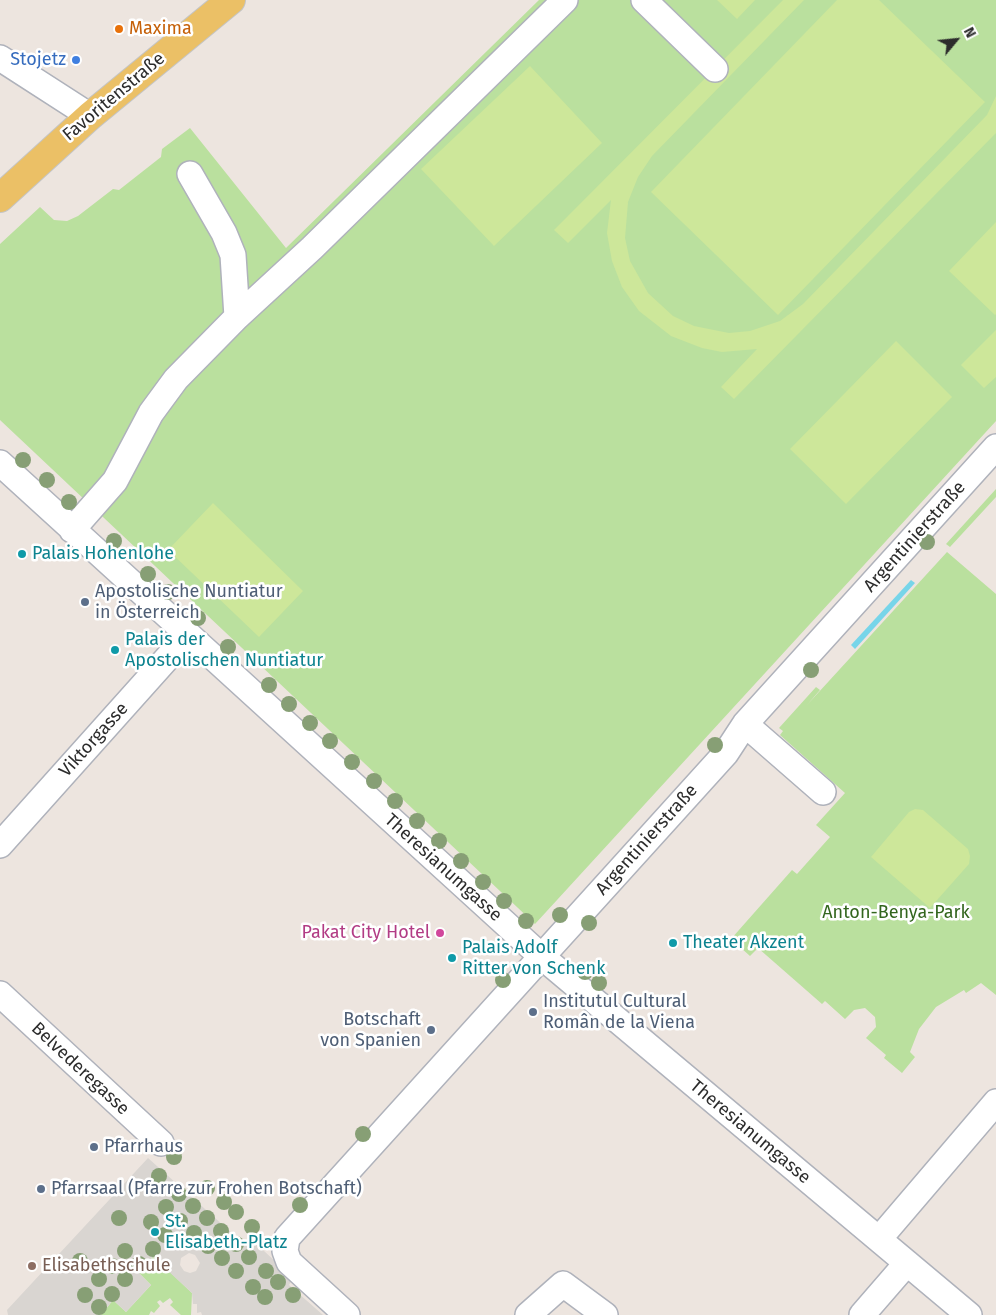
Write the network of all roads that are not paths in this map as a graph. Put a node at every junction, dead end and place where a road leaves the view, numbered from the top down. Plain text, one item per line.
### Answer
1 (231, 0) edge
2 (565, 0) edge
3 (644, 0) edge
4 (0, 58) edge
5 (715, 69) dead end
6 (90, 116) junction
7 (190, 174) dead end
8 (0, 198) edge
9 (237, 317) junction
10 (996, 447) edge
11 (0, 462) edge
12 (72, 530) junction
13 (187, 636) junction
14 (745, 724) junction
15 (824, 792) dead end
16 (0, 845) edge
17 (541, 956) junction
18 (0, 994) edge
19 (996, 1102) edge
20 (161, 1143) dead end
21 (879, 1239) junction
22 (907, 1263) junction
23 (347, 1315) edge
24 (528, 1315) edge
25 (605, 1315) edge
26 (862, 1315) edge
27 (969, 1315) edge

1 - 6 main road, Favoritenstraße
2 - 9 street
3 - 5 street
4 - 6 street
6 - 8 main road, Favoritenstraße
7 - 9 street
9 - 12 street
10 - 14 street, Argentinierstraße
11 - 12 street, Theresianumgasse
12 - 13 street, Theresianumgasse
13 - 16 street, Viktorgasse
13 - 17 street, Theresianumgasse
14 - 15 street
14 - 17 street, Argentinierstraße
17 - 21 street, Theresianumgasse
17 - 23 street, Argentinierstraße
18 - 20 street, Belvederegasse
19 - 21 street
21 - 22 street, Theresianumgasse
22 - 26 street
22 - 27 street, Theresianumgasse
24 - 25 street

